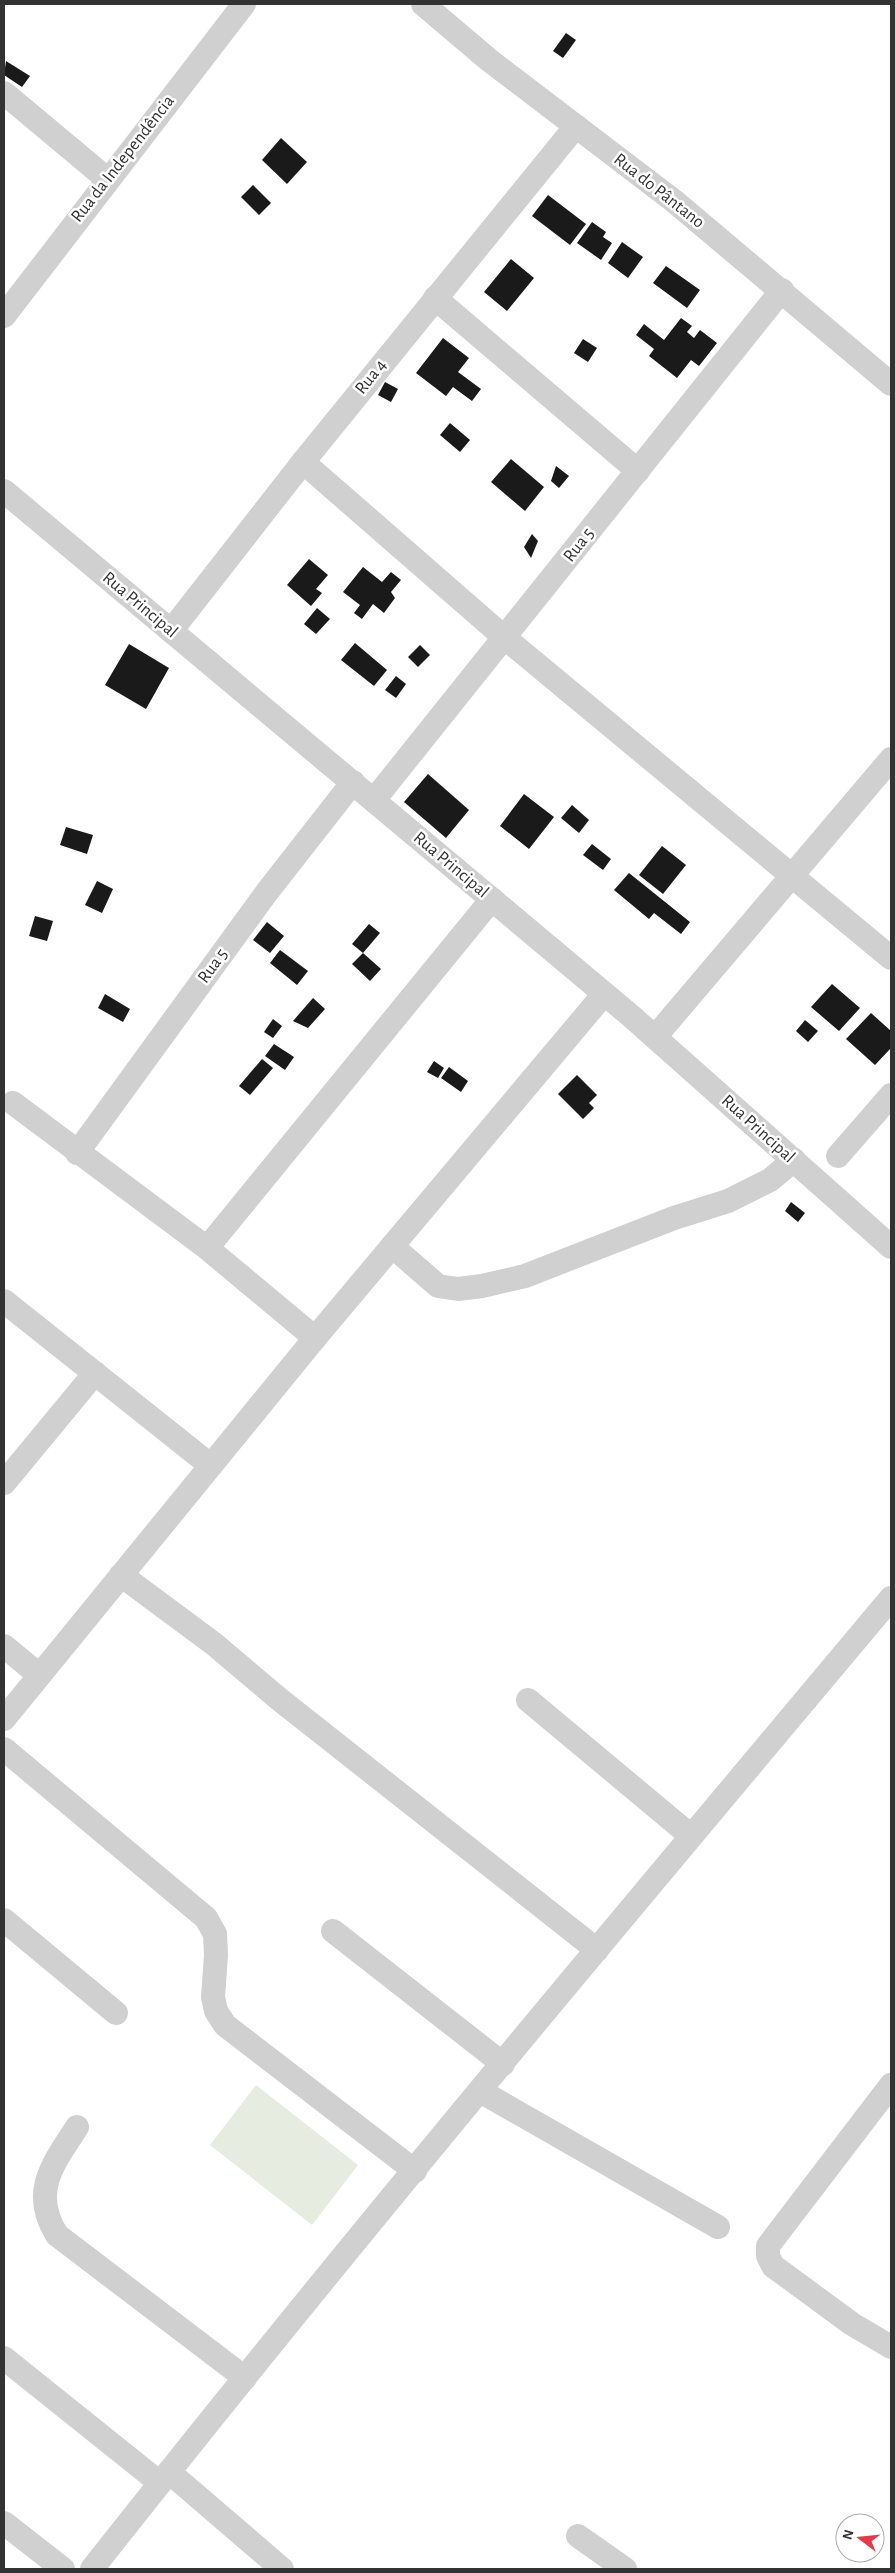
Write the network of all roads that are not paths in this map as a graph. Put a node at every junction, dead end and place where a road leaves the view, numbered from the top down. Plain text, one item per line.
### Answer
1 (244, 4) edge
2 (423, 4) edge
3 (4, 93) edge
4 (576, 126) junction
5 (107, 179) junction
6 (782, 290) junction
7 (435, 298) junction
8 (4, 316) edge
9 (891, 384) edge
10 (303, 462) junction
11 (638, 471) junction
12 (4, 491) edge
13 (171, 631) junction
14 (505, 638) junction
15 (891, 759) edge
16 (353, 782) junction
17 (374, 800) junction
18 (793, 876) junction
19 (492, 899) junction
20 (891, 958) edge
21 (604, 994) junction
22 (655, 1037) junction
23 (891, 1094) edge
24 (13, 1104) dead end
25 (77, 1153) junction
26 (838, 1156) junction
27 (798, 1164) junction
28 (836, 1199) junction
29 (392, 1246) junction
30 (891, 1247) edge
31 (207, 1248) junction
32 (4, 1301) edge
33 (315, 1338) junction
34 (95, 1373) junction
35 (210, 1465) junction
36 (4, 1483) edge
37 (121, 1575) junction
38 (891, 1598) edge
39 (4, 1646) edge
40 (39, 1675) junction
41 (528, 1700) dead end
42 (4, 1719) edge
43 (4, 1748) edge
44 (691, 1836) junction
45 (4, 1920) edge
46 (333, 1931) dead end
47 (596, 1950) junction
48 (116, 2013) dead end
49 (503, 2064) junction
50 (891, 2085) edge
51 (480, 2091) junction
52 (77, 2128) dead end
53 (415, 2171) junction
54 (718, 2227) dead end
55 (891, 2347) edge
56 (4, 2358) edge
57 (246, 2378) junction
58 (165, 2478) junction
59 (4, 2523) edge
60 (578, 2536) dead end
61 (63, 2569) edge
62 (92, 2569) edge
63 (282, 2569) edge
64 (625, 2569) edge

1 - 5 street, Rua da Independência
2 - 4 street, Rua do Pântano
3 - 5 street
4 - 6 street, Rua do Pântano
4 - 7 street, Rua 4
5 - 8 street, Rua da Independência
6 - 9 street, Rua do Pântano
6 - 11 street, Rua 5
7 - 10 street, Rua 4
7 - 11 street
10 - 13 street, Rua 4
10 - 14 street
11 - 14 street, Rua 5
12 - 13 street, Rua Principal
13 - 16 street, Rua Principal
14 - 17 street, Rua 5
14 - 18 street
15 - 18 street
16 - 17 street, Rua Principal
16 - 25 street, Rua 5
17 - 19 street, Rua Principal
18 - 20 street
18 - 22 street
19 - 21 street, Rua Principal
19 - 31 street
21 - 22 street, Rua Principal
21 - 29 street
22 - 27 street, Rua Principal
23 - 26 street
24 - 25 street
25 - 31 street
26 - 27 street
26 - 28 street
27 - 28 street, Rua Principal
27 - 29 street
28 - 30 street, Rua Principal
29 - 33 street
31 - 33 street
32 - 34 street
33 - 35 street
34 - 35 street
34 - 36 street
35 - 37 street
37 - 40 street
37 - 47 street
38 - 44 street
39 - 40 street
40 - 42 street
41 - 44 street
43 - 53 street
44 - 47 street
45 - 48 street
46 - 49 street
47 - 49 street
49 - 51 street
50 - 55 street
51 - 53 street
51 - 54 street
52 - 57 street
53 - 57 street
56 - 58 street
57 - 58 street
58 - 62 street
58 - 63 street
59 - 61 street
60 - 64 street

